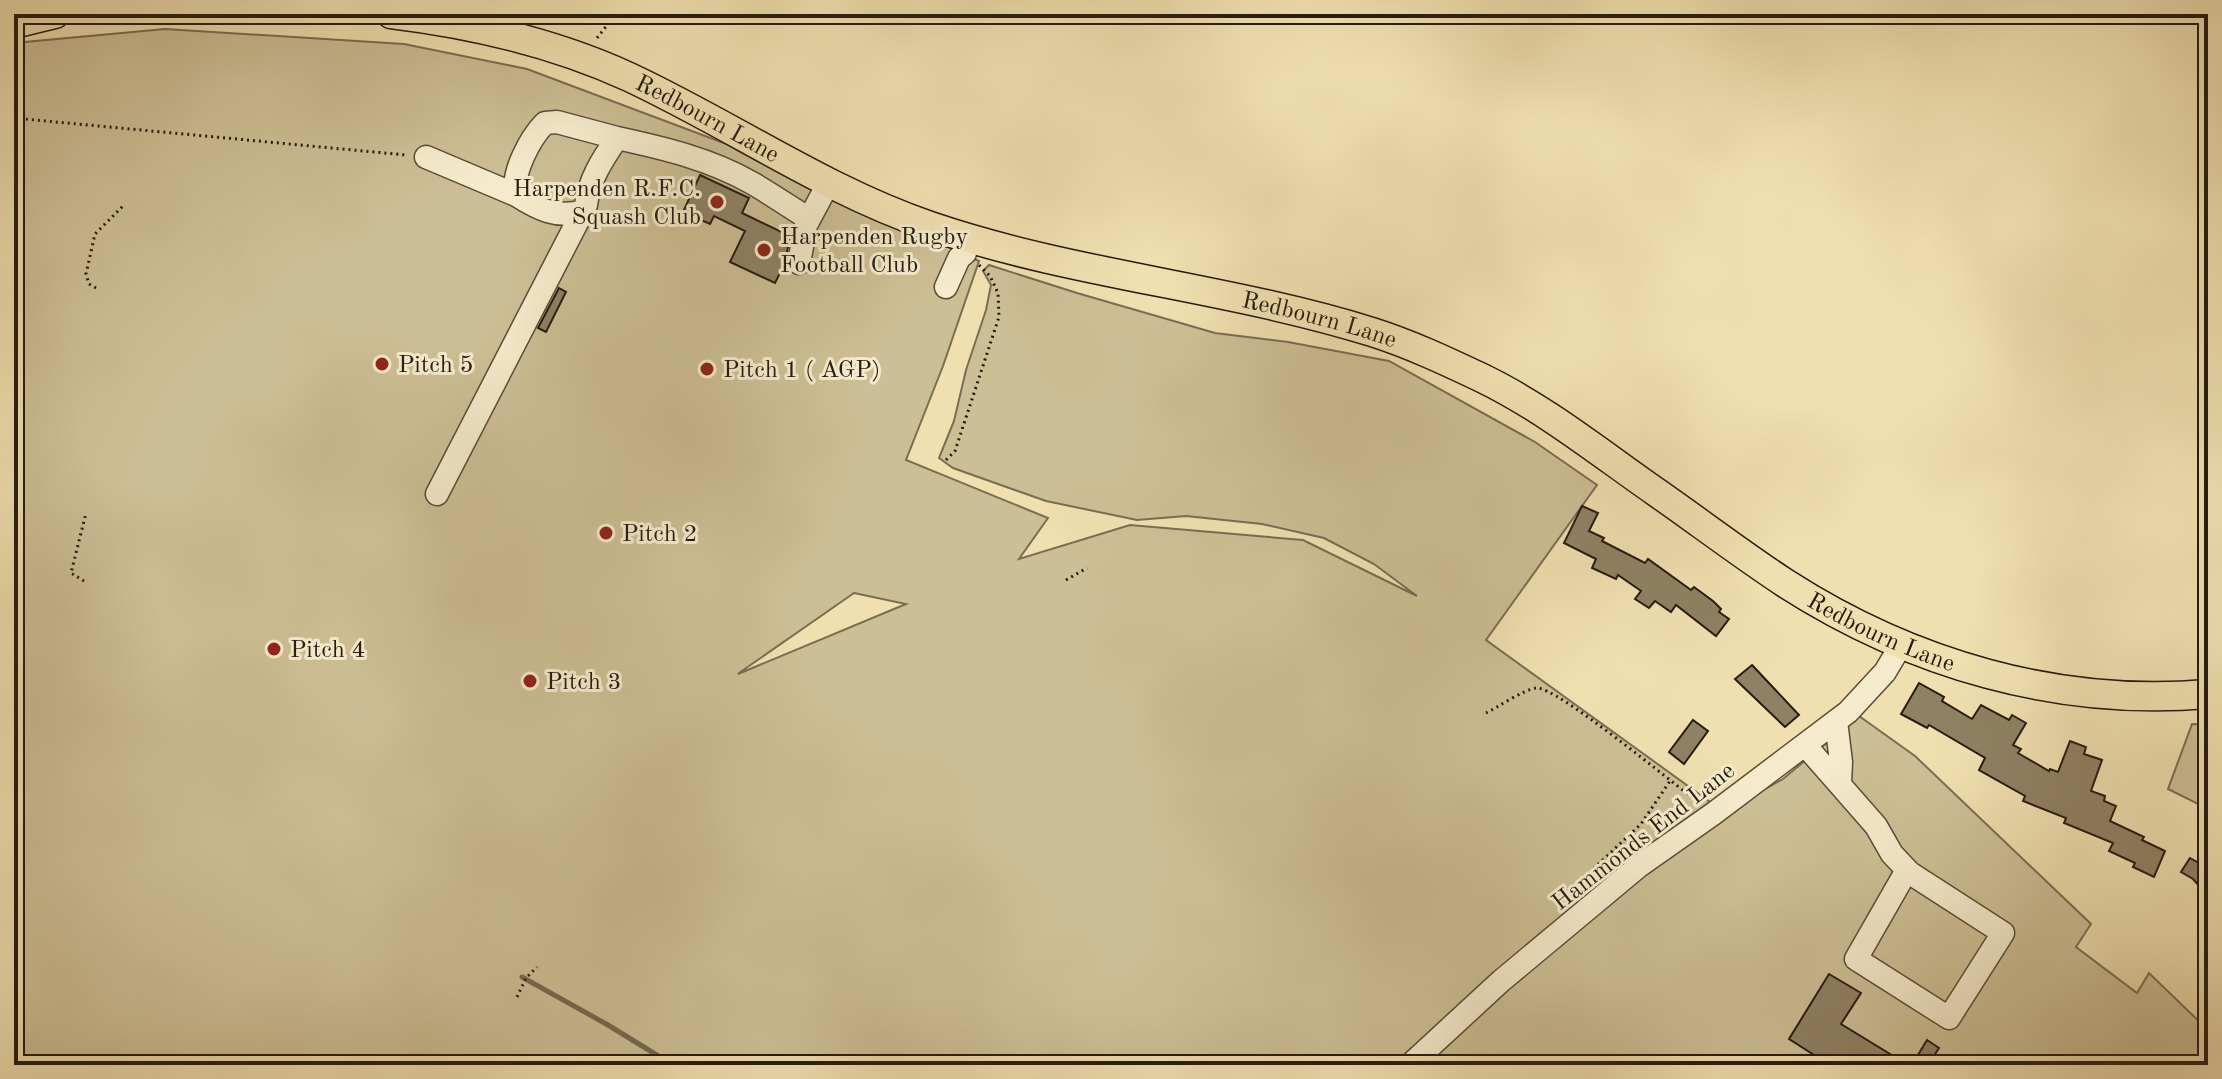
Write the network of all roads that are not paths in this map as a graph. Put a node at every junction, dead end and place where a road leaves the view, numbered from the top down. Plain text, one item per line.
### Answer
1 (55, 14) edge
2 (391, 14) edge
3 (14, 24) edge
4 (617, 138) junction
5 (426, 157) road end
6 (829, 182) junction
7 (516, 195) junction
8 (583, 211) junction
9 (809, 219) junction
10 (970, 252) junction
11 (799, 263) dead end
12 (946, 287) dead end
13 (437, 494) dead end
14 (1901, 645) junction
15 (2208, 694) edge
16 (1836, 721) junction
17 (1805, 745) junction
18 (1840, 783) junction
19 (1907, 870) junction
20 (1410, 1065) edge

1 - 3 main road
2 - 6 main road, Redbourn Lane
4 - 7 street
4 - 8 street
4 - 9 street
5 - 7 street
6 - 9 street
6 - 10 main road, Redbourn Lane
7 - 8 street
8 - 13 street
9 - 11 street
10 - 12 street
10 - 14 main road, Redbourn Lane
14 - 15 main road, Redbourn Lane
14 - 16 street, Hammonds End Lane
16 - 17 street, Hammonds End Lane
16 - 18 street
17 - 18 street
17 - 20 street, Hammonds End Lane
18 - 19 street
19 - 19 street

